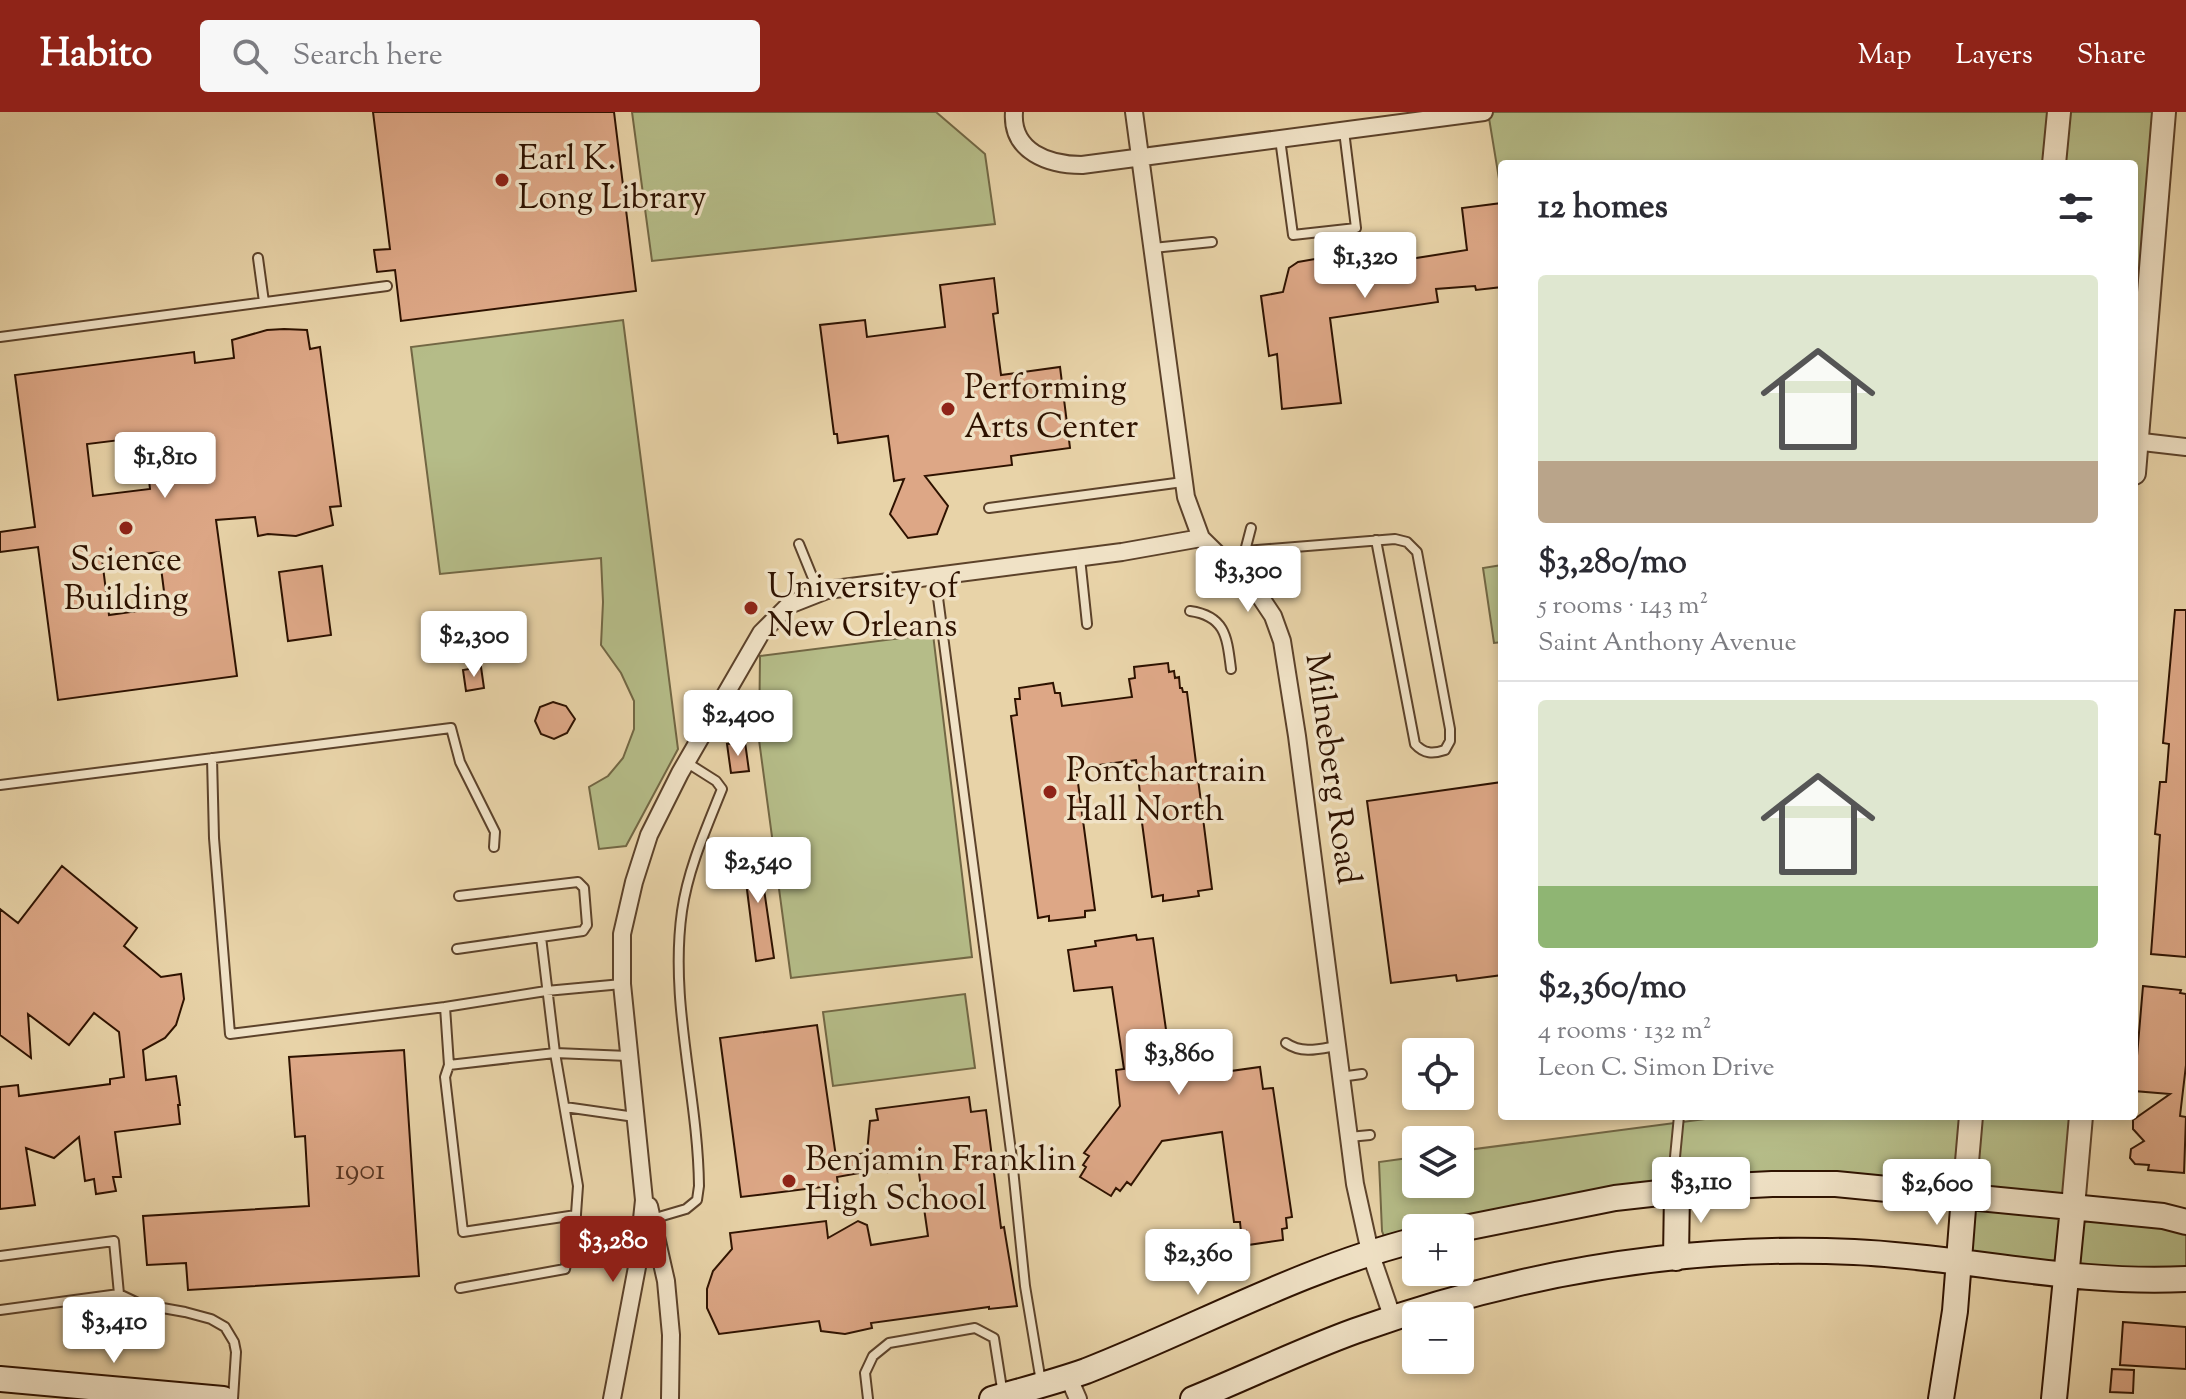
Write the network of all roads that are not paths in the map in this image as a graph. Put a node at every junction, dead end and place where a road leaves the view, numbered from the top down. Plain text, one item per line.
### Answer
1 (1014, 112) edge
2 (1134, 112) edge
3 (1484, 112) edge
4 (2059, 112) edge
5 (2164, 112) edge
6 (1343, 129) junction
7 (1280, 138) junction
8 (1140, 158) junction
9 (2054, 160) edge
10 (1212, 242) dead end
11 (1152, 248) junction
12 (258, 258) dead end
13 (387, 286) dead end
14 (264, 302) junction
15 (0, 337) edge
16 (2138, 408) edge
17 (2138, 442) edge
18 (2186, 447) edge
19 (1184, 482) junction
20 (989, 508) dead end
21 (1251, 528) dead end
22 (1201, 538) junction
23 (1376, 540) junction
24 (799, 544) dead end
25 (1245, 551) junction
26 (1080, 557) junction
27 (1230, 568) junction
28 (935, 574) junction
29 (819, 593) junction
30 (1190, 611) dead end
31 (1087, 624) dead end
32 (1231, 669) dead end
33 (212, 758) junction
34 (686, 762) junction
35 (0, 785) edge
36 (494, 847) dead end
37 (459, 896) dead end
38 (541, 937) junction
39 (457, 949) dead end
40 (622, 984) junction
41 (546, 991) junction
42 (445, 1007) junction
43 (1286, 1043) dead end
44 (1336, 1046) junction
45 (555, 1053) junction
46 (628, 1056) junction
47 (449, 1065) junction
48 (1362, 1074) dead end
49 (1340, 1077) junction
50 (565, 1107) junction
51 (636, 1117) junction
52 (1679, 1120) edge
53 (1971, 1120) edge
54 (2081, 1120) edge
55 (1370, 1135) dead end
56 (1348, 1137) junction
57 (642, 1169) junction
58 (1677, 1191) junction
59 (1964, 1196) junction
60 (2073, 1207) junction
61 (576, 1215) junction
62 (651, 1219) junction
63 (2186, 1222) edge
64 (1474, 1226) edge
65 (1402, 1244) edge
66 (1370, 1252) junction
67 (0, 1256) edge
68 (1676, 1258) junction
69 (1958, 1262) junction
70 (2066, 1276) junction
71 (2186, 1279) edge
72 (460, 1288) dead end
73 (119, 1294) junction
74 (0, 1310) edge
75 (1393, 1319) junction
76 (1068, 1376) junction
77 (0, 1379) edge
78 (1041, 1384) junction
79 (116, 1394) edge
80 (997, 1397) edge
81 (223, 1399) edge
82 (233, 1399) edge
83 (612, 1399) edge
84 (670, 1399) edge
85 (868, 1399) edge
86 (1078, 1399) edge
87 (1193, 1399) edge
88 (1941, 1399) edge
89 (2054, 1399) edge

1 - 8 street
2 - 8 street, Milneberg Road
3 - 6 street
4 - 9 street
5 - 16 street
6 - 7 street
6 - 7 lane
7 - 8 street
8 - 11 street, Milneberg Road
10 - 11 lane
11 - 19 street, Milneberg Road
12 - 14 lane
13 - 14 lane
14 - 15 lane
17 - 18 street
19 - 20 lane
19 - 22 street, Milneberg Road
21 - 25 lane
22 - 26 street
22 - 27 street, Milneberg Road
23 - 23 lane
23 - 25 lane
24 - 29 lane
25 - 27 lane
26 - 28 street
26 - 31 lane
27 - 44 street, Milneberg Road
28 - 29 street
28 - 78 lane
29 - 34 street
30 - 32 lane
33 - 35 lane
33 - 36 lane
33 - 42 lane
34 - 40 street
34 - 62 lane
37 - 38 lane
38 - 39 lane
38 - 41 lane
40 - 41 lane
40 - 46 street
41 - 42 lane
41 - 45 lane
42 - 47 lane
43 - 44 lane
44 - 49 street, Milneberg Road
45 - 46 lane
45 - 47 lane
45 - 50 lane
46 - 51 street
47 - 61 lane
48 - 49 lane
49 - 56 street, Milneberg Road
50 - 51 lane
50 - 61 lane
51 - 57 street
52 - 58 lane
53 - 59 street
54 - 60 street
55 - 56 lane
56 - 66 street, Milneberg Road
57 - 62 street
57 - 83 street
58 - 59 main road
58 - 64 main road
58 - 68 main road
59 - 60 main road
59 - 69 main road
60 - 63 main road
60 - 70 main road
61 - 72 lane
62 - 84 street
65 - 66 main road
66 - 75 street, Milneberg Road
66 - 76 main road
67 - 73 lane
68 - 69 main road
68 - 75 main road
69 - 70 main road
69 - 88 main road
70 - 71 main road
70 - 89 main road
73 - 74 lane
73 - 82 lane
75 - 87 main road
76 - 78 main road
76 - 86 street
77 - 79 main road
78 - 80 main road
79 - 81 main road
80 - 85 lane

